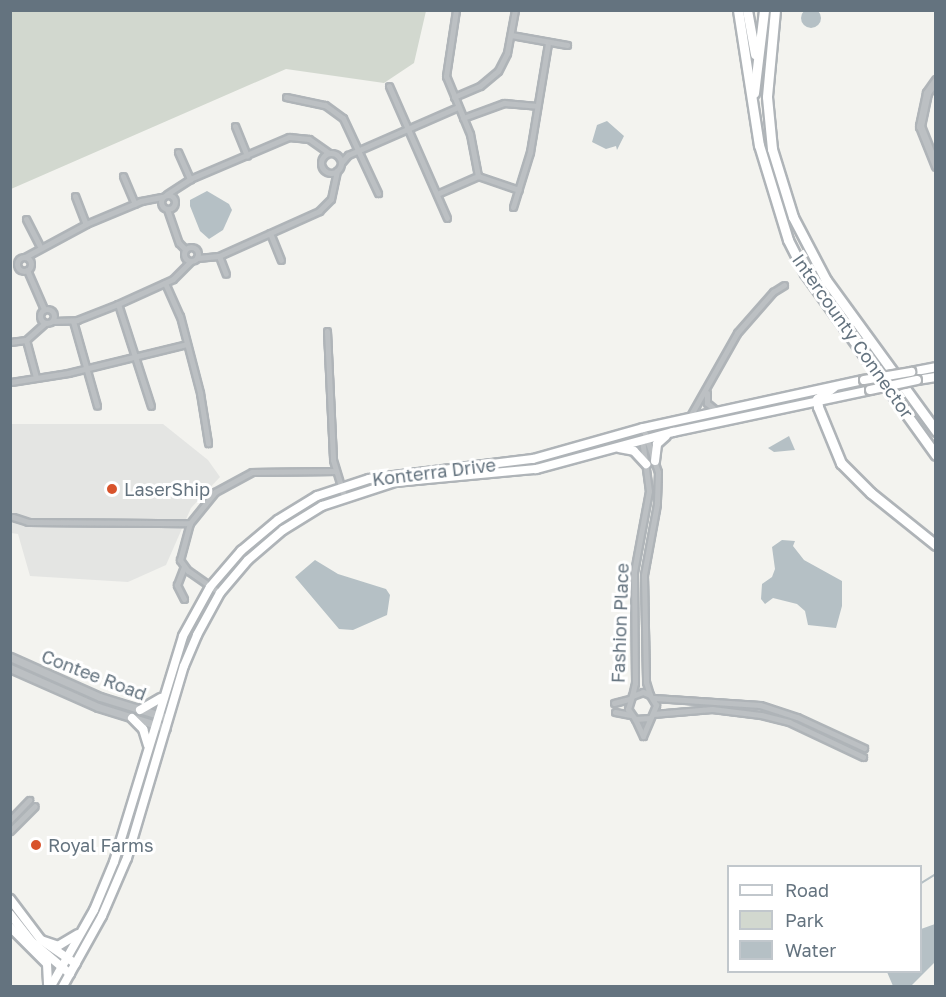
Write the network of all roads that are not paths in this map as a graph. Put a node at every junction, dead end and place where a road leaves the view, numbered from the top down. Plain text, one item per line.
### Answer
1 (456, 10) edge
2 (515, 10) edge
3 (738, 10) edge
4 (747, 10) edge
5 (764, 10) edge
6 (775, 10) edge
7 (511, 35) junction
8 (548, 43) junction
9 (567, 45) dead end
10 (756, 59) junction
11 (936, 80) edge
12 (389, 86) dead end
13 (286, 97) dead end
14 (454, 97) junction
15 (767, 97) junction
16 (537, 106) junction
17 (458, 107) junction
18 (753, 107) junction
19 (463, 118) junction
20 (235, 126) dead end
21 (408, 129) junction
22 (360, 150) junction
23 (178, 152) dead end
24 (322, 153) junction
25 (247, 156) junction
26 (338, 156) junction
27 (348, 156) junction
28 (341, 163) junction
29 (936, 166) edge
30 (337, 171) junction
31 (329, 173) junction
32 (123, 176) dead end
33 (478, 176) junction
34 (334, 178) junction
35 (190, 179) junction
36 (177, 190) junction
37 (519, 190) junction
38 (378, 193) dead end
39 (437, 194) junction
40 (75, 196) dead end
41 (162, 197) junction
42 (175, 200) junction
43 (135, 204) junction
44 (164, 207) junction
45 (513, 207) dead end
46 (447, 218) dead end
47 (26, 219) dead end
48 (86, 224) junction
49 (270, 233) junction
50 (40, 246) junction
51 (185, 249) junction
52 (34, 252) junction
53 (25, 256) junction
54 (219, 256) junction
55 (191, 259) junction
56 (281, 260) dead end
57 (31, 261) junction
58 (11, 262) edge
59 (18, 263) junction
60 (27, 270) junction
61 (226, 274) dead end
62 (165, 284) junction
63 (784, 285) dead end
64 (118, 304) junction
65 (45, 309) junction
66 (54, 318) junction
67 (43, 321) junction
68 (73, 321) junction
69 (327, 331) dead end
70 (26, 340) junction
71 (10, 342) edge
72 (187, 344) junction
73 (137, 355) junction
74 (936, 367) edge
75 (87, 369) junction
76 (936, 377) edge
77 (36, 378) junction
78 (10, 382) edge
79 (833, 387) junction
80 (708, 389) junction
81 (817, 399) junction
82 (97, 406) dead end
83 (151, 406) dead end
84 (718, 412) junction
85 (689, 418) junction
86 (643, 428) junction
87 (936, 431) edge
88 (673, 432) junction
89 (645, 439) junction
90 (207, 443) dead end
91 (616, 448) junction
92 (936, 455) edge
93 (651, 463) junction
94 (335, 471) junction
95 (341, 487) junction
96 (344, 497) junction
97 (13, 517) dead end
98 (190, 523) junction
99 (936, 545) edge
100 (184, 567) junction
101 (210, 587) junction
102 (220, 593) junction
103 (184, 599) dead end
104 (10, 657) edge
105 (10, 668) edge
106 (163, 695) junction
107 (652, 697) junction
108 (631, 698) junction
109 (614, 703) dead end
110 (140, 710) junction
111 (615, 712) dead end
112 (157, 715) junction
113 (652, 716) junction
114 (633, 717) junction
115 (132, 718) junction
116 (168, 718) junction
117 (154, 725) junction
118 (166, 728) junction
119 (148, 748) junction
120 (864, 748) dead end
121 (863, 757) dead end
122 (29, 800) dead end
123 (35, 806) dead end
124 (12, 818) edge
125 (19, 822) junction
126 (10, 831) edge
127 (10, 899) edge
128 (10, 914) edge
129 (10, 927) edge
130 (83, 930) junction
131 (41, 940) junction
132 (72, 961) junction
133 (62, 968) junction
134 (70, 974) junction
135 (50, 987) edge
136 (63, 987) edge

1 - 14 street
2 - 7 street
3 - 18 highway
4 - 10 highway
5 - 10 highway
6 - 15 highway
7 - 8 street
7 - 14 street
8 - 9 street
8 - 16 street
10 - 15 highway
10 - 18 highway
11 - 29 street
12 - 21 street
13 - 22 street
14 - 17 street
15 - 87 highway, Intercounty Connector
16 - 19 street
16 - 37 street
17 - 19 street
17 - 21 street
18 - 92 highway, Intercounty Connector
19 - 33 street
20 - 25 street
21 - 22 street
21 - 39 street
22 - 27 street
22 - 38 street
23 - 35 street
24 - 25 street
24 - 26 street
24 - 31 street
25 - 35 street
26 - 27 street
26 - 28 street
27 - 28 street
28 - 30 street
30 - 31 street
30 - 34 street
31 - 34 street
32 - 43 street
33 - 37 street
33 - 39 street
34 - 49 street
35 - 36 street
36 - 41 street
36 - 42 street
37 - 45 street
39 - 46 street
40 - 48 street
41 - 42 street
41 - 43 street
41 - 44 street
42 - 44 street
43 - 48 street
44 - 51 street
47 - 50 street
48 - 50 street
49 - 54 street
49 - 56 street
50 - 52 street
51 - 55 street
51 - 55 street
52 - 53 street
52 - 57 street
53 - 57 street
53 - 59 street
54 - 55 street
54 - 61 street
55 - 62 street
57 - 60 street
58 - 59 street
59 - 60 street
60 - 65 street
62 - 64 street
62 - 72 street
63 - 80 street
64 - 68 street
64 - 73 street
65 - 66 street
65 - 67 street
66 - 67 street
66 - 68 street
67 - 70 street
68 - 75 street
69 - 94 street
70 - 71 street
70 - 77 street
72 - 73 street
72 - 90 street
73 - 75 street
73 - 83 street
74 - 79 main road, Konterra Drive, bridge
75 - 77 street
75 - 82 street
76 - 81 main road, Konterra Drive, bridge
77 - 78 street
79 - 81 highway
79 - 84 main road, Konterra Drive
80 - 84 street
80 - 85 street
81 - 88 main road, Konterra Drive
81 - 99 highway
84 - 85 main road, Konterra Drive
85 - 86 main road, Konterra Drive
86 - 89 street, Fashion Place
86 - 95 main road, Konterra Drive
88 - 89 main road, Konterra Drive
88 - 93 main road
89 - 91 main road, Konterra Drive
89 - 93 street, Fashion Place
91 - 93 main road
91 - 96 main road, Konterra Drive
93 - 107 street, Fashion Place
93 - 108 street, Fashion Place
94 - 95 street
94 - 98 street
95 - 96 street
95 - 101 main road, Konterra Drive
96 - 102 main road, Konterra Drive
97 - 98 street
98 - 100 street
100 - 101 street
100 - 103 street
101 - 102 street
101 - 106 main road, Konterra Drive
102 - 116 main road, Konterra Drive
104 - 110 street, Contee Road
105 - 115 street, Contee Road
106 - 110 main road
106 - 112 main road, Konterra Drive
107 - 108 street
107 - 113 street, Fashion Place
107 - 120 street
108 - 109 street
108 - 114 street, Fashion Place
110 - 112 street, Contee Road
111 - 114 street
112 - 116 street, Contee Road
112 - 117 main road, Konterra Drive
113 - 114 street
113 - 114 street
113 - 121 street
115 - 117 street, Contee Road
115 - 119 main road
116 - 118 main road, Konterra Drive
117 - 118 street, Contee Road
117 - 119 main road, Konterra Drive
118 - 132 main road, Konterra Drive
119 - 130 main road, Konterra Drive
122 - 124 street
123 - 125 street
124 - 125 street
125 - 126 street
127 - 131 main road
128 - 133 main road
129 - 135 main road
130 - 131 main road
130 - 132 main road, Konterra Drive
131 - 132 main road
132 - 133 main road, Konterra Drive
132 - 134 main road, Konterra Drive
133 - 134 main road
133 - 135 main road, Konterra Drive
134 - 136 main road, Konterra Drive

